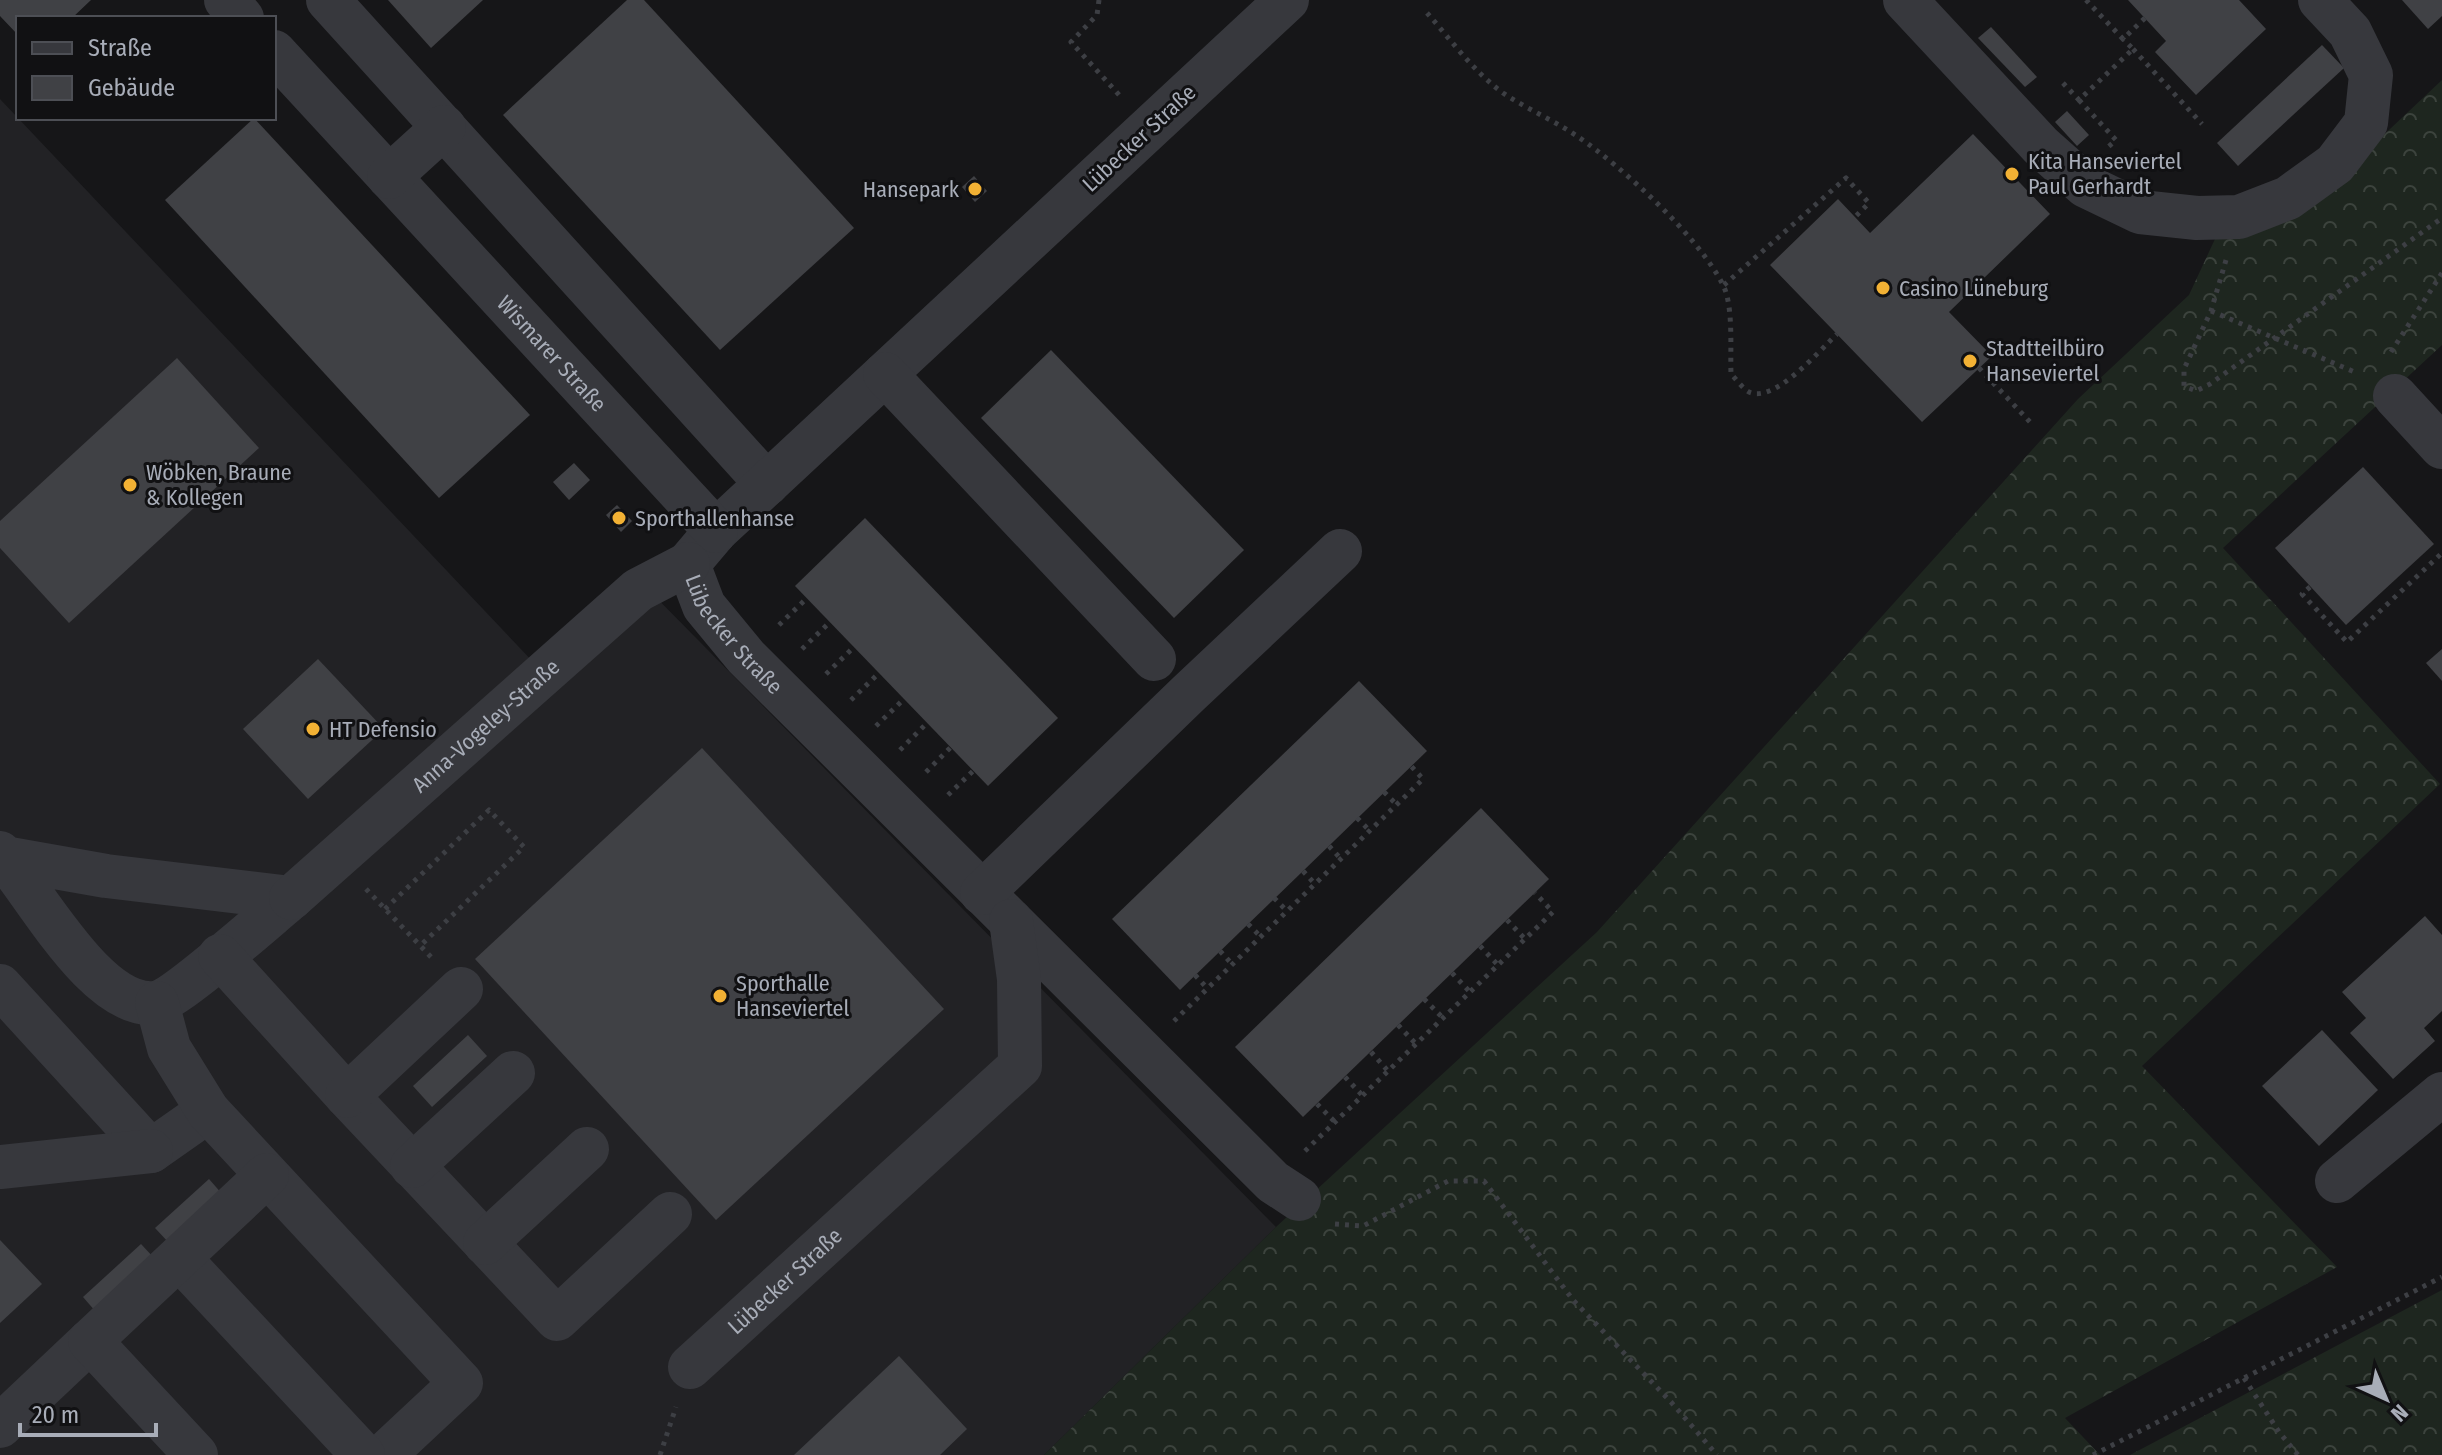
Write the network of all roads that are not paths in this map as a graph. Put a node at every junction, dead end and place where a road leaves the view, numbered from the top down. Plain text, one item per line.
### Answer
1 (226, 0) edge
2 (328, 0) edge
3 (1287, 0) edge
4 (1905, 0) edge
5 (2320, 0) edge
6 (240, 16) edge
7 (276, 54) edge
8 (444, 127) junction
9 (389, 177) junction
10 (885, 374) junction
11 (2383, 378) road end
12 (2442, 447) edge
13 (767, 484) junction
14 (716, 531) junction
15 (1340, 551) dead end
16 (688, 564) junction
17 (1154, 659) dead end
18 (2, 856) edge
19 (291, 898) junction
20 (996, 907) junction
21 (220, 956) junction
22 (0, 986) edge
23 (461, 989) dead end
24 (157, 1003) junction
25 (513, 1073) dead end
26 (2442, 1094) edge
27 (347, 1096) junction
28 (208, 1111) junction
29 (587, 1149) dead end
30 (151, 1151) junction
31 (412, 1166) junction
32 (0, 1167) edge
33 (267, 1175) junction
34 (2337, 1181) dead end
35 (1286, 1190) road end
36 (670, 1214) dead end
37 (485, 1243) junction
38 (179, 1258) junction
39 (90, 1341) junction
40 (690, 1367) dead end
41 (0, 1426) edge
42 (196, 1455) edge
43 (363, 1455) edge
44 (384, 1455) edge

1 - 6 street
2 - 8 street
3 - 10 street, Lübecker Straße
4 - 5 street
7 - 9 street, Wismarer Straße
8 - 9 street
8 - 13 street
9 - 14 street, Wismarer Straße
10 - 13 street, Lübecker Straße
10 - 17 street
11 - 12 street
13 - 14 street, Lübecker Straße
14 - 16 street, Lübecker Straße
15 - 20 street
16 - 19 street, Anna-Vogeley-Straße
16 - 20 street, Lübecker Straße
18 - 19 street
18 - 24 street
19 - 21 street, Anna-Vogeley-Straße
20 - 35 street, Lübecker Straße
20 - 40 street, Lübecker Straße
21 - 24 street, Anna-Vogeley-Straße
21 - 27 street
22 - 30 street
23 - 27 street
24 - 28 street
25 - 31 street
26 - 34 street
27 - 31 street
28 - 30 street
28 - 33 street
29 - 37 street
30 - 32 street
31 - 37 street
33 - 38 street
33 - 44 street
36 - 37 street
38 - 39 street
38 - 43 street
39 - 41 street
39 - 42 street

